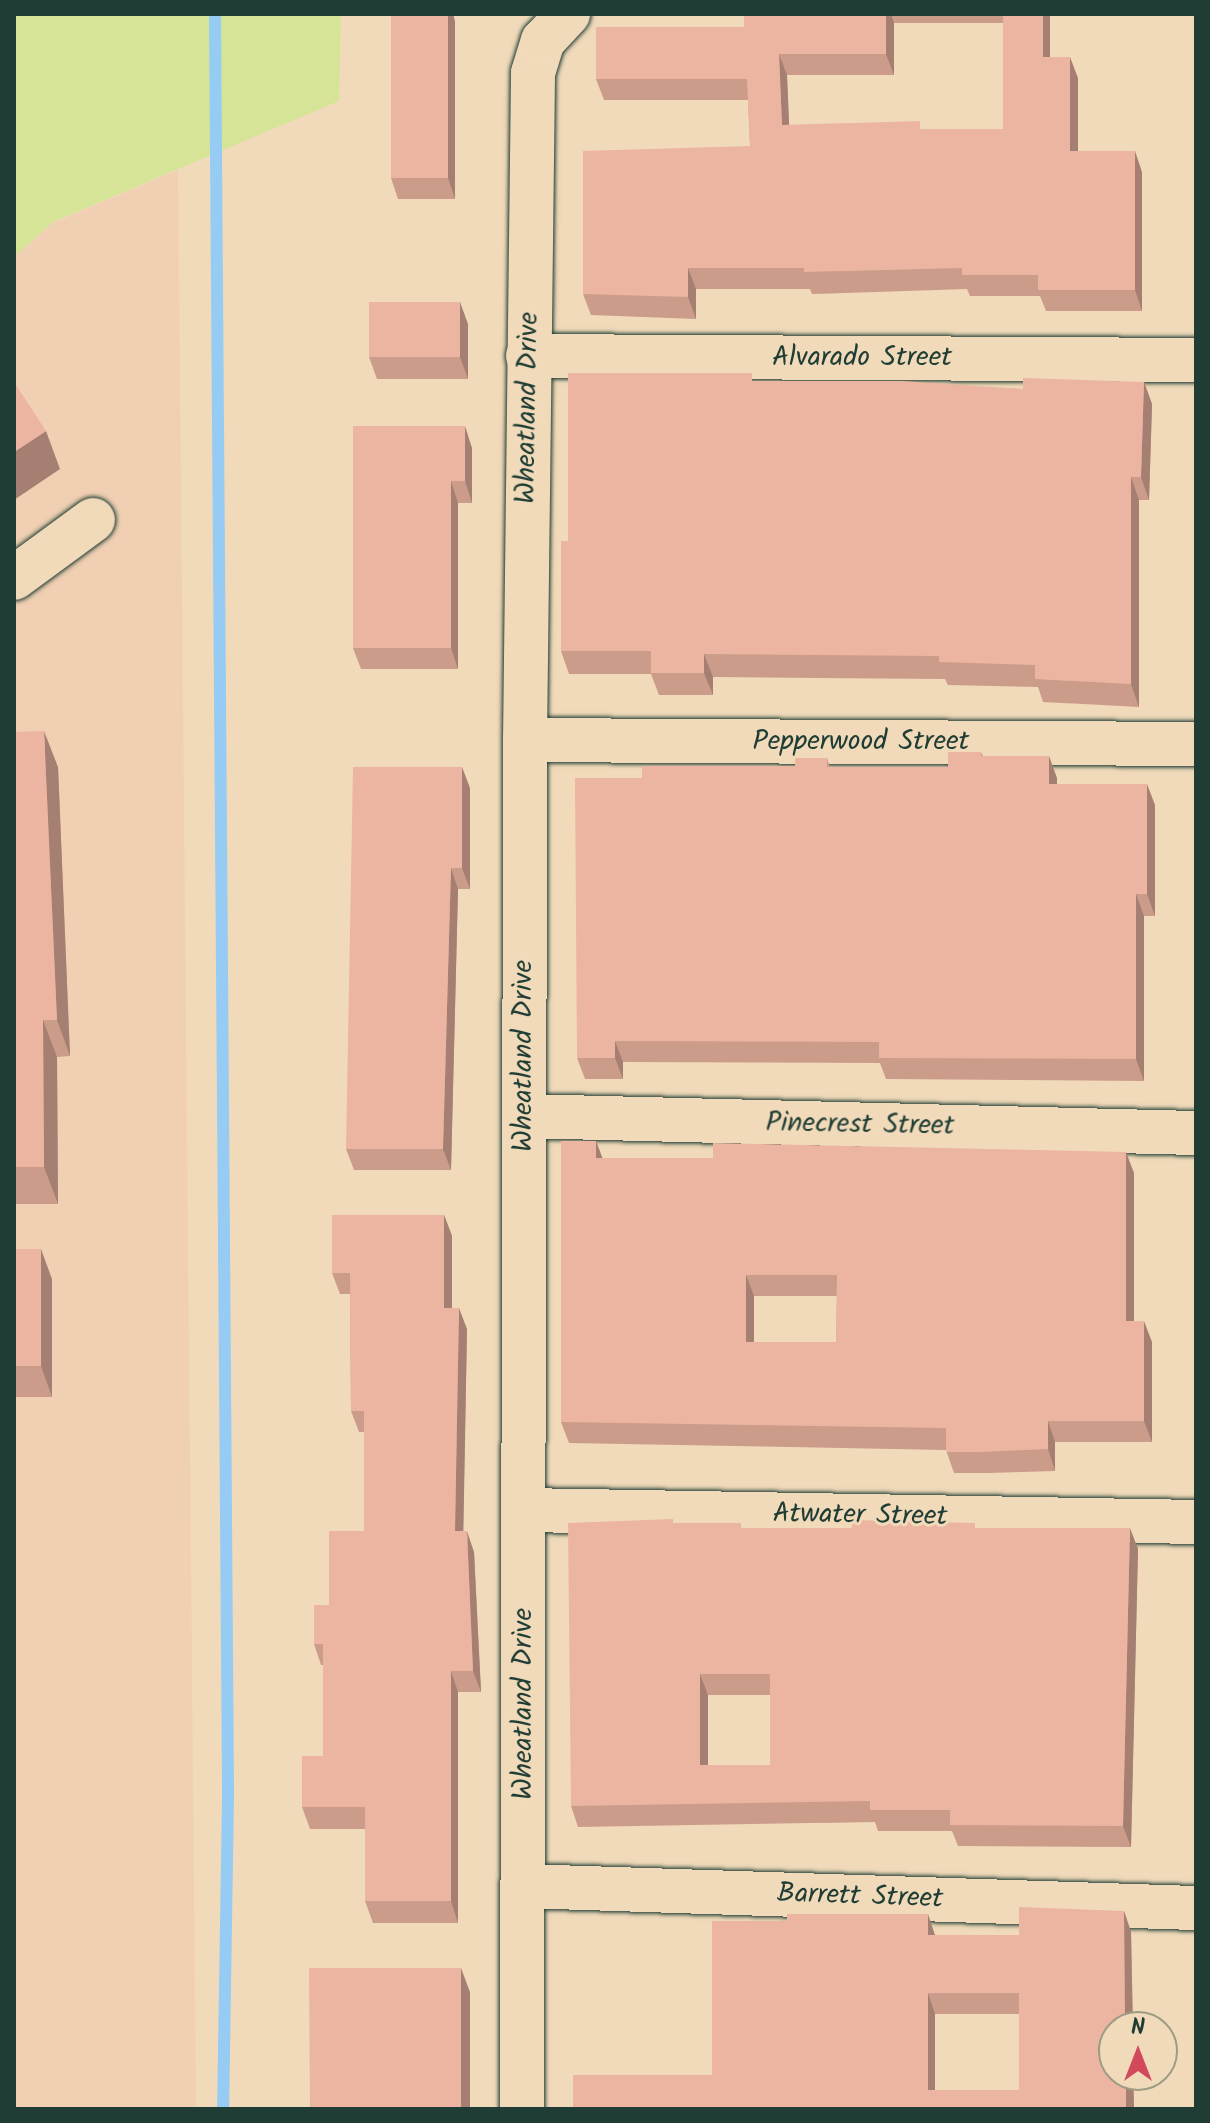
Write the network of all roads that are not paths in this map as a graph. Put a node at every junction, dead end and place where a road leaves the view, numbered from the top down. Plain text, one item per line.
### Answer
1 (568, 14) edge
2 (528, 356) junction
3 (1196, 360) edge
4 (93, 520) dead end
5 (14, 578) edge
6 (525, 740) junction
7 (1196, 744) edge
8 (524, 1116) junction
9 (1196, 1133) edge
10 (524, 1510) junction
11 (1196, 1522) edge
12 (524, 1886) junction
13 (1196, 1908) edge
14 (522, 2109) edge

1 - 2 street, Wheatland Drive
2 - 3 street, Alvarado Street
2 - 6 street, Wheatland Drive
4 - 5 street
6 - 7 street, Pepperwood Street
6 - 8 street, Wheatland Drive
8 - 9 street, Pinecrest Street
8 - 10 street, Wheatland Drive
10 - 11 street, Atwater Street
10 - 12 street, Wheatland Drive
12 - 13 street, Barrett Street
12 - 14 street, Wheatland Drive

